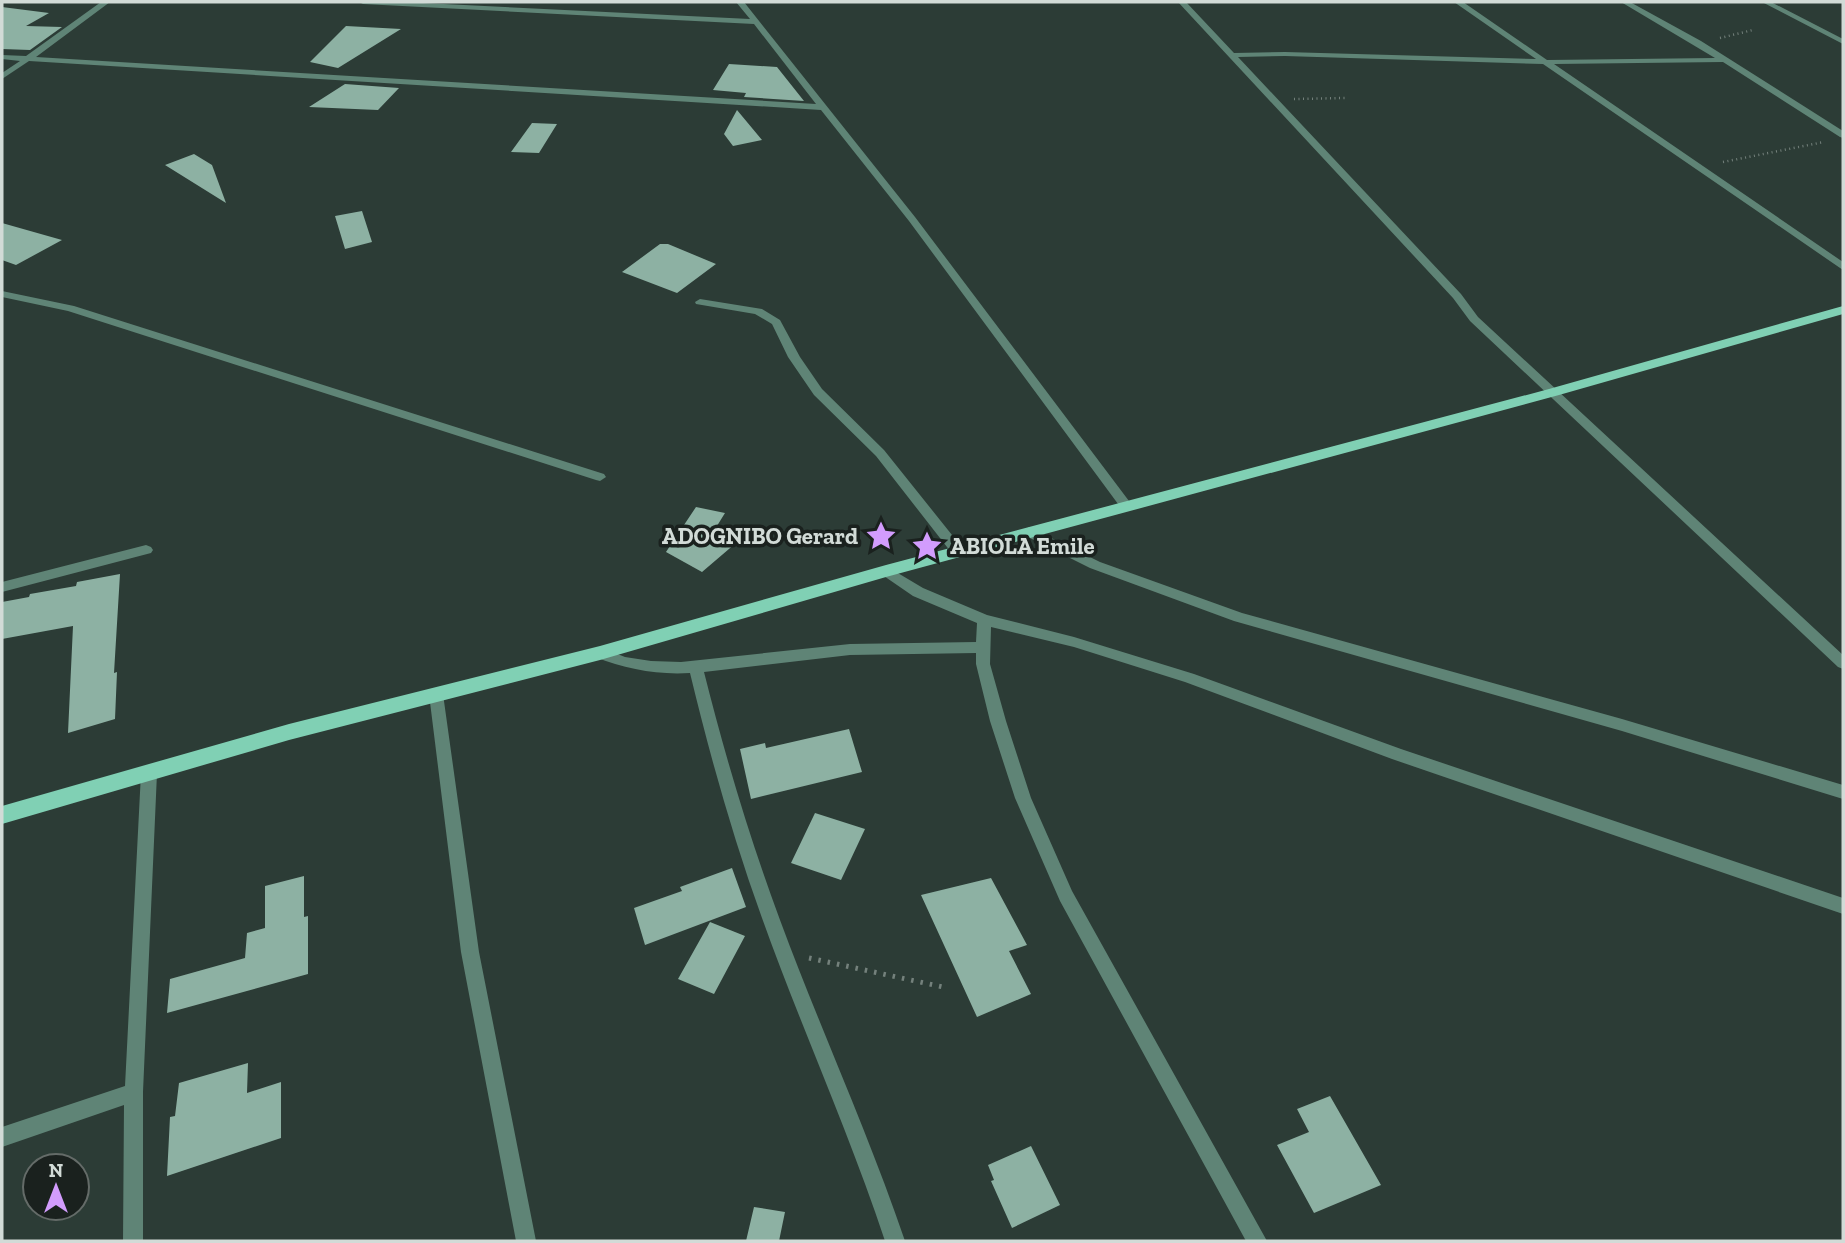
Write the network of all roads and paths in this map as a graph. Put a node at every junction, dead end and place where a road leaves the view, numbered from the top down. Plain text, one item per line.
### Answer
1 (106, 2) edge
2 (363, 2) edge
3 (604, 2) edge
4 (740, 2) edge
5 (1182, 2) edge
6 (1458, 2) edge
7 (1625, 2) edge
8 (1766, 2) edge
9 (614, 13) junction
10 (756, 22) junction
11 (1753, 30) dead end
12 (1843, 42) edge
13 (1698, 43) junction
14 (1233, 55) junction
15 (2, 57) edge
16 (29, 58) junction
17 (1725, 60) junction
18 (1546, 62) junction
19 (2, 77) edge
20 (1345, 97) dead end
21 (1276, 100) junction
22 (822, 107) junction
23 (1843, 135) edge
24 (1830, 141) dead end
25 (1698, 167) junction
26 (1843, 267) edge
27 (2, 294) edge
28 (699, 302) dead end
29 (1843, 310) edge
30 (1554, 392) junction
31 (600, 477) dead end
32 (1126, 505) junction
33 (1029, 532) junction
34 (146, 550) dead end
35 (959, 553) junction
36 (886, 570) junction
37 (2, 587) edge
38 (984, 620) junction
39 (982, 648) junction
40 (600, 653) junction
41 (1843, 663) edge
42 (695, 666) junction
43 (436, 694) junction
44 (149, 773) junction
45 (1843, 792) edge
46 (2, 816) edge
47 (1843, 906) edge
48 (784, 954) junction
49 (943, 987) dead end
50 (134, 1092) junction
51 (2, 1137) edge
52 (133, 1241) edge
53 (526, 1241) edge
54 (895, 1241) edge
55 (1257, 1241) edge

1 - 16 street
2 - 9 street
3 - 9 street
4 - 10 street
5 - 14 street
6 - 18 street
7 - 13 street
8 - 12 street
9 - 10 street
10 - 22 street
11 - 13 path
13 - 17 street
14 - 18 street
14 - 21 street
15 - 16 street
16 - 19 street
16 - 22 street
17 - 18 street
17 - 23 street
18 - 25 street
20 - 21 path
21 - 30 street
22 - 32 street
24 - 25 path
25 - 26 street
27 - 31 street
28 - 35 street
29 - 30 main road
30 - 32 main road
30 - 41 street
32 - 33 main road
33 - 35 main road
33 - 45 street
34 - 37 street
35 - 36 main road
36 - 38 street
36 - 40 main road
38 - 39 street
38 - 47 street
39 - 42 street
39 - 55 street
40 - 42 street
40 - 43 main road
42 - 48 street
43 - 44 main road
43 - 53 street
44 - 46 main road
44 - 50 street
48 - 49 path
48 - 54 street
50 - 51 street
50 - 52 street

